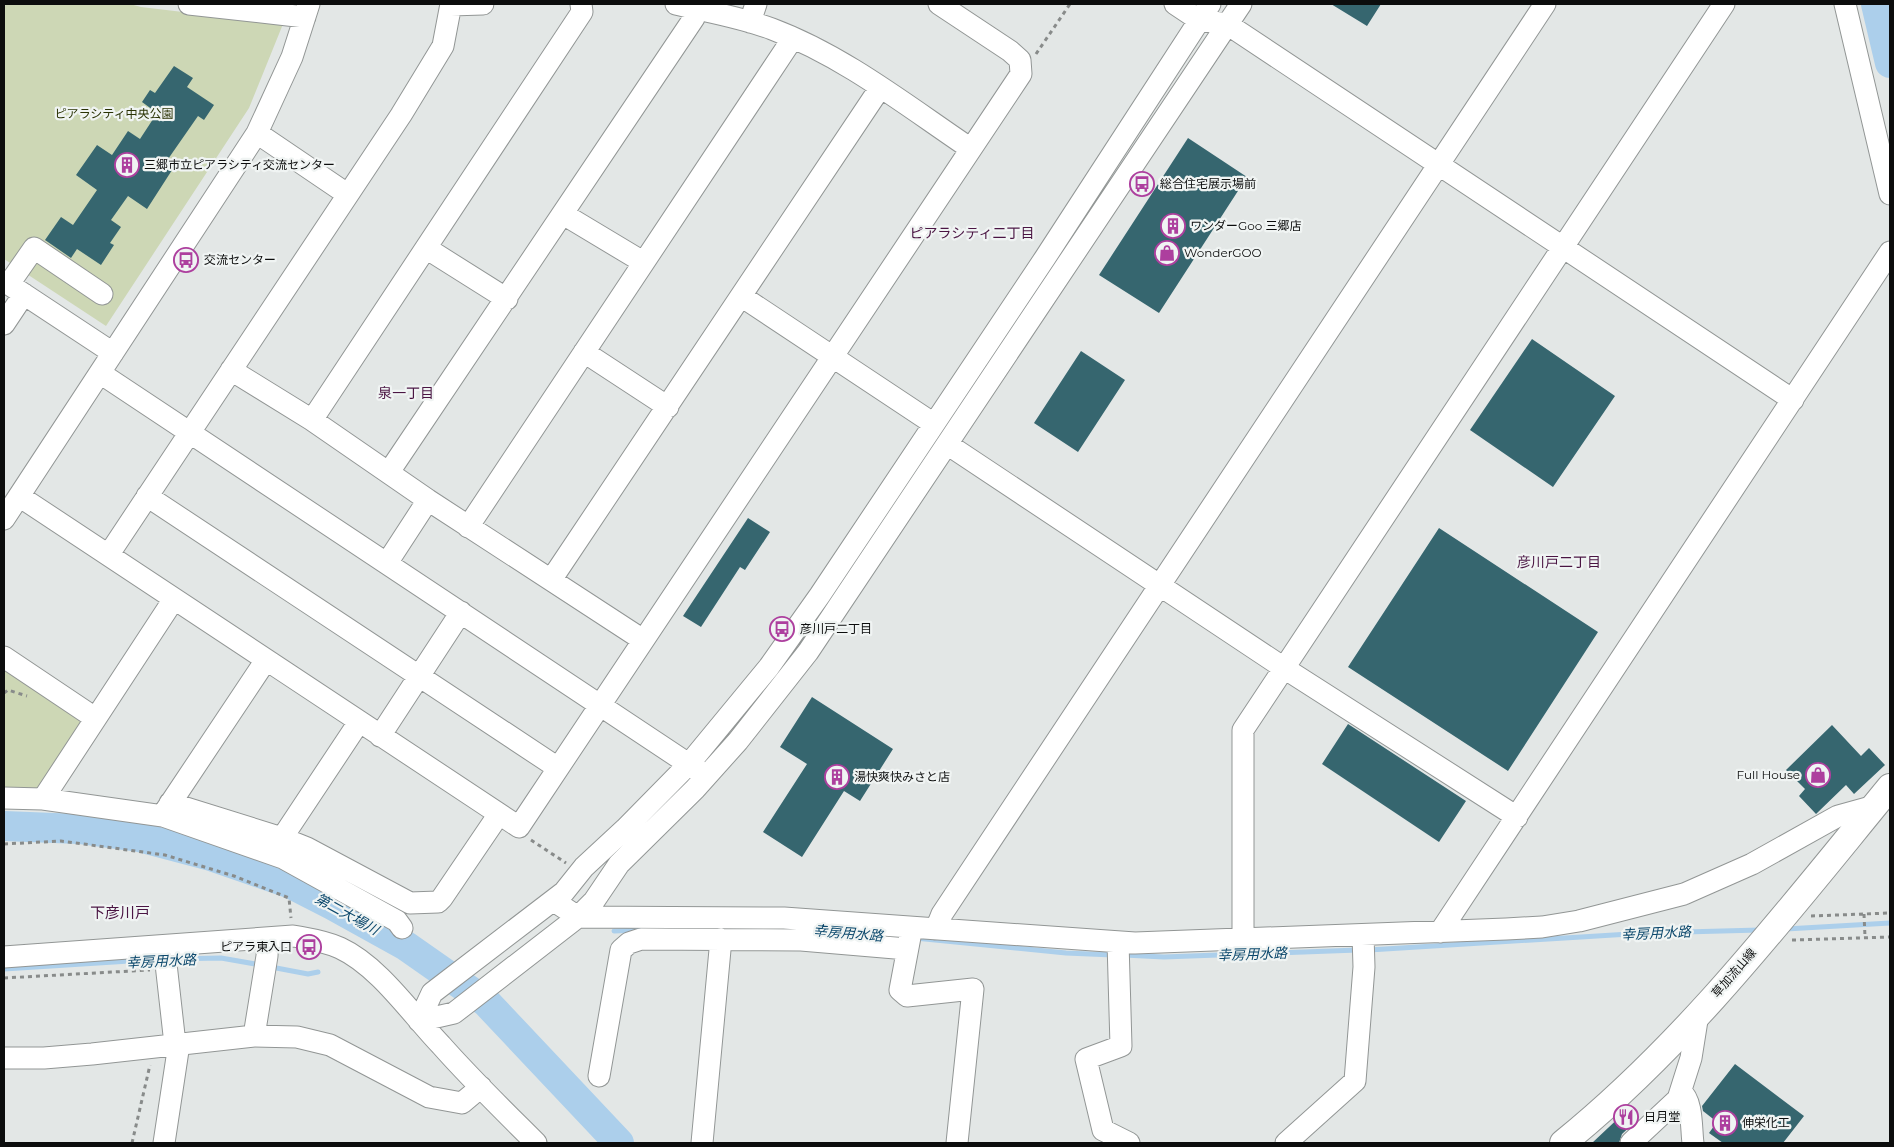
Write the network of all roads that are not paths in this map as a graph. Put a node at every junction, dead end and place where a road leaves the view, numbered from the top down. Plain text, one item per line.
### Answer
1 (188, 4) edge
2 (451, 4) edge
3 (483, 4) edge
4 (581, 4) edge
5 (939, 4) edge
6 (1175, 4) edge
7 (1216, 4) edge
8 (1241, 4) edge
9 (1545, 4) edge
10 (1724, 4) edge
11 (1845, 4) edge
12 (686, 6) edge
13 (307, 10) edge
14 (1205, 12) edge
15 (753, 13) edge
16 (1227, 24) junction
17 (793, 38) junction
18 (880, 88) junction
19 (257, 133) junction
20 (971, 149) junction
21 (1439, 164) junction
22 (347, 194) junction
23 (1890, 194) edge
24 (563, 214) junction
25 (1562, 246) junction
26 (426, 248) junction
27 (1890, 252) edge
28 (643, 262) junction
29 (12, 286) edge
30 (102, 294) dead end
31 (741, 296) junction
32 (507, 299) junction
33 (4, 324) edge
34 (584, 352) junction
35 (113, 353) junction
36 (832, 357) junction
37 (231, 370) junction
38 (100, 373) junction
39 (1793, 400) junction
40 (668, 407) junction
41 (312, 420) junction
42 (934, 424) junction
43 (189, 432) junction
44 (948, 444) junction
45 (388, 472) junction
46 (19, 496) junction
47 (147, 496) junction
48 (428, 500) junction
49 (4, 519) edge
50 (468, 526) junction
51 (109, 554) junction
52 (387, 562) junction
53 (551, 580) junction
54 (1160, 585) junction
55 (174, 599) junction
56 (461, 612) junction
57 (642, 640) junction
58 (4, 657) edge
59 (266, 660) junction
60 (1284, 668) junction
61 (419, 676) junction
62 (600, 705) junction
63 (95, 718) junction
64 (359, 722) junction
65 (380, 736) junction
66 (688, 764) junction
67 (558, 768) junction
68 (708, 776) junction
69 (1882, 797) edge
70 (4, 798) edge
71 (43, 799) junction
72 (166, 809) junction
73 (498, 814) junction
74 (1517, 817) junction
75 (282, 838) junction
76 (554, 901) junction
77 (578, 917) junction
78 (912, 927) junction
79 (402, 928) dead end
80 (936, 929) junction
81 (1440, 932) junction
82 (1364, 935) junction
83 (721, 939) junction
84 (1243, 941) junction
85 (907, 949) junction
86 (1118, 950) junction
87 (165, 956) junction
88 (266, 956) junction
89 (4, 957) edge
90 (1698, 1014) junction
91 (419, 1021) junction
92 (254, 1036) junction
93 (177, 1044) junction
94 (4, 1058) edge
95 (599, 1076) dead end
96 (481, 1087) junction
97 (1681, 1092) junction
98 (164, 1143) edge
99 (536, 1143) edge
100 (702, 1143) edge
101 (957, 1143) edge
102 (1129, 1143) edge
103 (1286, 1143) edge
104 (1562, 1143) edge
105 (1631, 1143) edge
106 (1694, 1143) edge

1 - 13 street
2 - 3 street
2 - 22 street
4 - 26 street
5 - 20 street
6 - 14 street
7 - 16 street
8 - 16 street
9 - 21 street
10 - 25 street
11 - 23 street
12 - 15 street
12 - 24 street
13 - 19 street
14 - 16 street
14 - 42 street
15 - 17 street
16 - 21 street
16 - 44 street
17 - 18 street
17 - 28 street
18 - 20 street
18 - 31 street
19 - 22 street
19 - 35 street
20 - 36 street
21 - 25 street
21 - 54 street
22 - 37 street
24 - 28 street
24 - 32 street
25 - 39 street
25 - 60 street
26 - 32 street
26 - 41 street
27 - 39 street
28 - 34 street
29 - 30 street
29 - 33 street
29 - 35 street
31 - 36 street
31 - 40 street
32 - 45 street
34 - 40 street
34 - 50 street
35 - 38 street
36 - 42 street
36 - 57 street
37 - 41 street
37 - 43 street
38 - 43 street
38 - 46 street
39 - 74 street
40 - 53 street
41 - 45 street
42 - 66 street
43 - 47 street
43 - 52 street
44 - 54 street
44 - 68 street
45 - 48 street
46 - 49 street
46 - 51 street
47 - 51 street
47 - 61 street
48 - 50 street
48 - 52 street
50 - 53 street
51 - 55 street
52 - 56 street
53 - 57 street
54 - 60 street
54 - 80 street
55 - 59 street
55 - 63 street
56 - 61 street
56 - 62 street
57 - 62 street
58 - 63 street
59 - 64 street
59 - 72 street
60 - 74 street
60 - 84 street
61 - 65 street
61 - 67 street
62 - 66 street
62 - 67 street
63 - 71 street
64 - 65 street
64 - 75 street
65 - 73 street
66 - 68 street
66 - 76 street
67 - 73 street
68 - 77 street
69 - 81 street
69 - 90 main road, 草加流山線
70 - 71 street
71 - 72 street
72 - 75 street
72 - 79 street
73 - 75 street
74 - 81 street
76 - 77 street
76 - 91 street
77 - 78 street
77 - 91 street
78 - 80 street
78 - 85 street
80 - 86 street
81 - 82 street
82 - 84 street
82 - 103 street
83 - 85 street
83 - 95 street
83 - 100 street
84 - 86 street
85 - 101 street
86 - 102 street
87 - 88 street
87 - 89 street
87 - 93 street
88 - 91 street
88 - 92 street
90 - 97 street
90 - 104 main road, 草加流山線
91 - 96 street
92 - 93 street
92 - 96 street
93 - 94 street
93 - 98 street
96 - 99 street
97 - 105 street
97 - 106 street

